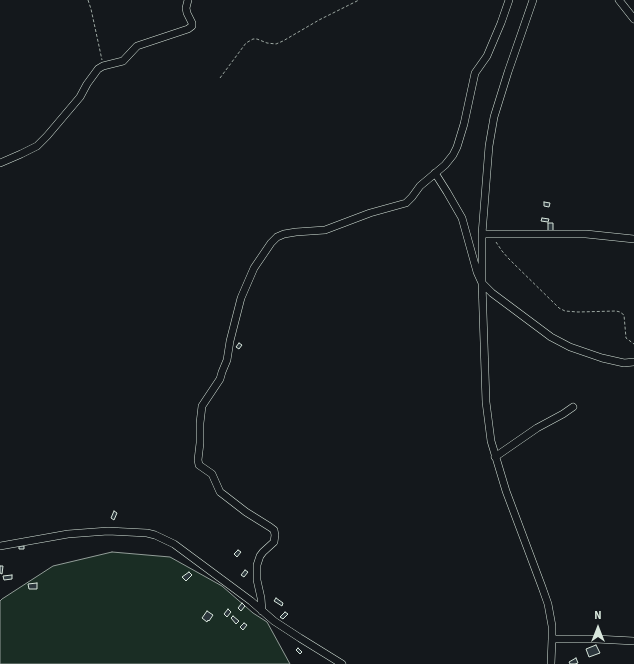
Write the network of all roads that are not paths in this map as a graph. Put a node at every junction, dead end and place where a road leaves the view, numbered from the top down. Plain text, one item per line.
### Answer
1 (188, 0) edge
2 (509, 0) edge
3 (533, 0) edge
4 (619, 0) edge
5 (634, 19) edge
6 (0, 163) edge
7 (436, 174) junction
8 (482, 234) junction
9 (634, 239) edge
10 (482, 283) junction
11 (634, 362) edge
12 (573, 407) dead end
13 (495, 457) junction
14 (0, 546) edge
15 (262, 611) junction
16 (552, 639) junction
17 (634, 641) edge
18 (342, 664) edge
19 (551, 664) edge

1 - 6 street
2 - 7 street
3 - 8 street
4 - 5 street
7 - 10 street
7 - 15 street
8 - 9 street
8 - 10 street
10 - 11 street
10 - 13 street
12 - 13 street
13 - 16 street
14 - 15 street
15 - 18 street
16 - 17 street
16 - 19 street

